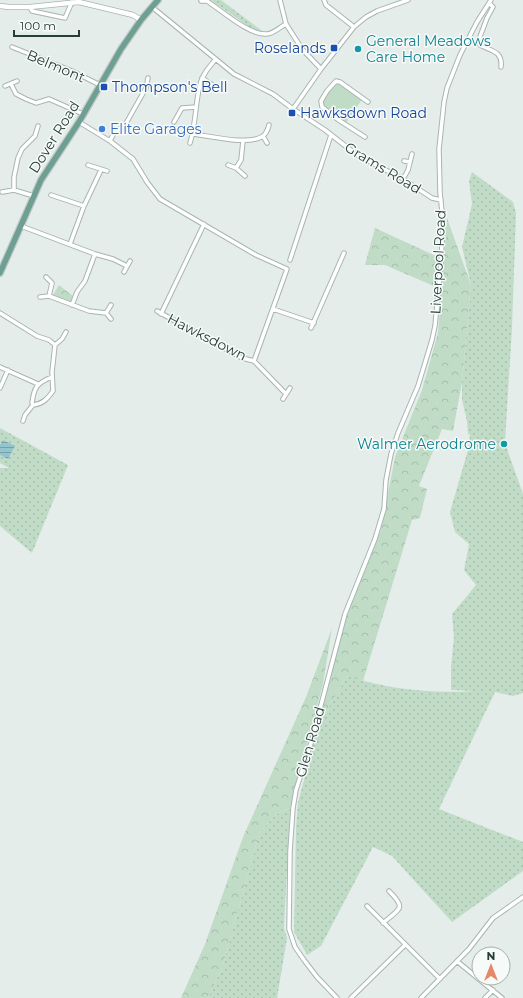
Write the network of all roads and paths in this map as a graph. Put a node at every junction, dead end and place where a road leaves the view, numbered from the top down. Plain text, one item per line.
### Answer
1 (158, 0) edge
2 (280, 0) edge
3 (324, 0) edge
4 (408, 0) edge
5 (79, 1) edge
6 (201, 1) edge
7 (72, 2) junction
8 (490, 2) edge
9 (0, 6) edge
10 (30, 7) junction
11 (152, 7) junction
12 (140, 20) junction
13 (286, 24) junction
14 (354, 27) junction
15 (12, 47) dead end
16 (216, 59) junction
17 (501, 67) dead end
18 (321, 69) junction
19 (148, 78) dead end
20 (202, 78) junction
21 (17, 82) dead end
22 (11, 84) junction
23 (100, 85) junction
24 (5, 86) dead end
25 (218, 88) dead end
26 (52, 94) dead end
27 (50, 99) junction
28 (178, 102) dead end
29 (368, 102) dead end
30 (182, 108) junction
31 (196, 108) junction
32 (293, 109) junction
33 (83, 114) junction
34 (79, 122) junction
35 (174, 122) dead end
36 (269, 125) dead end
37 (38, 126) dead end
38 (193, 134) junction
39 (331, 135) junction
40 (263, 136) junction
41 (365, 137) dead end
42 (110, 141) junction
43 (243, 141) junction
44 (190, 143) dead end
45 (267, 143) dead end
46 (412, 154) dead end
47 (404, 161) dead end
48 (410, 162) junction
49 (88, 165) dead end
50 (228, 166) dead end
51 (236, 168) junction
52 (101, 170) junction
53 (107, 171) dead end
54 (245, 176) dead end
55 (403, 179) junction
56 (14, 190) junction
57 (2, 192) dead end
58 (34, 196) junction
59 (51, 196) dead end
60 (58, 198) junction
61 (441, 200) junction
62 (56, 204) dead end
63 (84, 206) junction
64 (204, 224) junction
65 (21, 226) junction
66 (70, 244) junction
67 (344, 253) dead end
68 (95, 254) junction
69 (290, 260) dead end
70 (130, 261) dead end
71 (127, 266) junction
72 (124, 272) dead end
73 (0, 273) edge
74 (46, 277) dead end
75 (49, 296) junction
76 (40, 297) dead end
77 (72, 305) junction
78 (111, 305) dead end
79 (273, 309) junction
80 (157, 311) dead end
81 (0, 313) edge
82 (106, 314) junction
83 (161, 314) junction
84 (111, 319) dead end
85 (314, 323) junction
86 (311, 328) dead end
87 (66, 332) dead end
88 (55, 345) junction
89 (254, 361) junction
90 (0, 367) edge
91 (8, 370) junction
92 (52, 377) junction
93 (38, 384) junction
94 (0, 388) edge
95 (290, 388) dead end
96 (286, 394) junction
97 (283, 399) dead end
98 (33, 405) junction
99 (23, 421) dead end
100 (386, 480) joint
101 (389, 891) dead end
102 (523, 897) edge
103 (367, 906) dead end
104 (383, 923) junction
105 (405, 945) junction
106 (458, 962) junction
107 (440, 979) junction
108 (493, 990) junction
109 (337, 998) edge
110 (352, 998) edge
111 (421, 998) edge
112 (485, 998) edge
113 (502, 998) edge

1 - 11 main road, Dover Road
2 - 13 street
3 - 14 street
4 - 14 street
5 - 7 street
5 - 12 street
6 - 13 street
7 - 10 street
7 - 10 street
8 - 17 street
8 - 61 street, Liverpool Road
9 - 10 street
11 - 12 main road, Dover Road
11 - 16 street, Grams Road
12 - 23 main road, Dover Road
13 - 18 street
14 - 18 street
15 - 23 street, Belmont
16 - 20 street
16 - 32 street, Grams Road
18 - 32 street
19 - 42 street
20 - 25 street
20 - 31 street
21 - 22 street
22 - 24 street
22 - 27 street
23 - 33 main road, Dover Road
26 - 27 street
27 - 33 street
28 - 30 street
29 - 41 street
30 - 31 street
30 - 35 street
31 - 38 street
32 - 39 street, Grams Road
33 - 34 main road, Dover Road
34 - 42 street, Hawksdown
34 - 58 main road, Dover Road
36 - 40 street
37 - 56 street
38 - 43 street
38 - 44 street
39 - 55 street, Grams Road
39 - 69 street
40 - 43 street
40 - 45 street
42 - 64 street, Hawksdown
43 - 51 street
46 - 48 street
47 - 48 street
48 - 55 street
49 - 52 street
50 - 51 street
51 - 54 street
52 - 53 street
52 - 63 street
55 - 61 street, Grams Road
56 - 57 street
56 - 58 street
58 - 65 main road, Dover Road
59 - 60 street
60 - 62 street
60 - 63 street
61 - 100 street, Liverpool Road
63 - 66 street
64 - 79 street, Hawksdown
64 - 83 street, Hawksdown
65 - 66 street
65 - 73 main road, Dover Road
66 - 68 street
67 - 85 street
68 - 71 street
68 - 77 street
70 - 71 street
71 - 72 street
74 - 75 street
75 - 76 street
75 - 77 street
77 - 82 street
78 - 82 street
79 - 85 street
79 - 89 street, Hawksdown
80 - 83 street, Hawksdown
81 - 88 street
82 - 84 street
83 - 89 street, Hawksdown
85 - 86 street
87 - 88 street
88 - 92 street
89 - 96 street, Hawksdown
90 - 91 street
91 - 93 street
91 - 94 street
92 - 93 street
92 - 98 street
93 - 98 street
95 - 96 street
96 - 97 street
98 - 99 street
100 - 109 street, Glen Road
101 - 104 street
102 - 106 street
103 - 104 street
104 - 105 street
105 - 107 street
105 - 110 street
106 - 107 street
106 - 108 street
107 - 111 street
108 - 112 street
108 - 113 street

